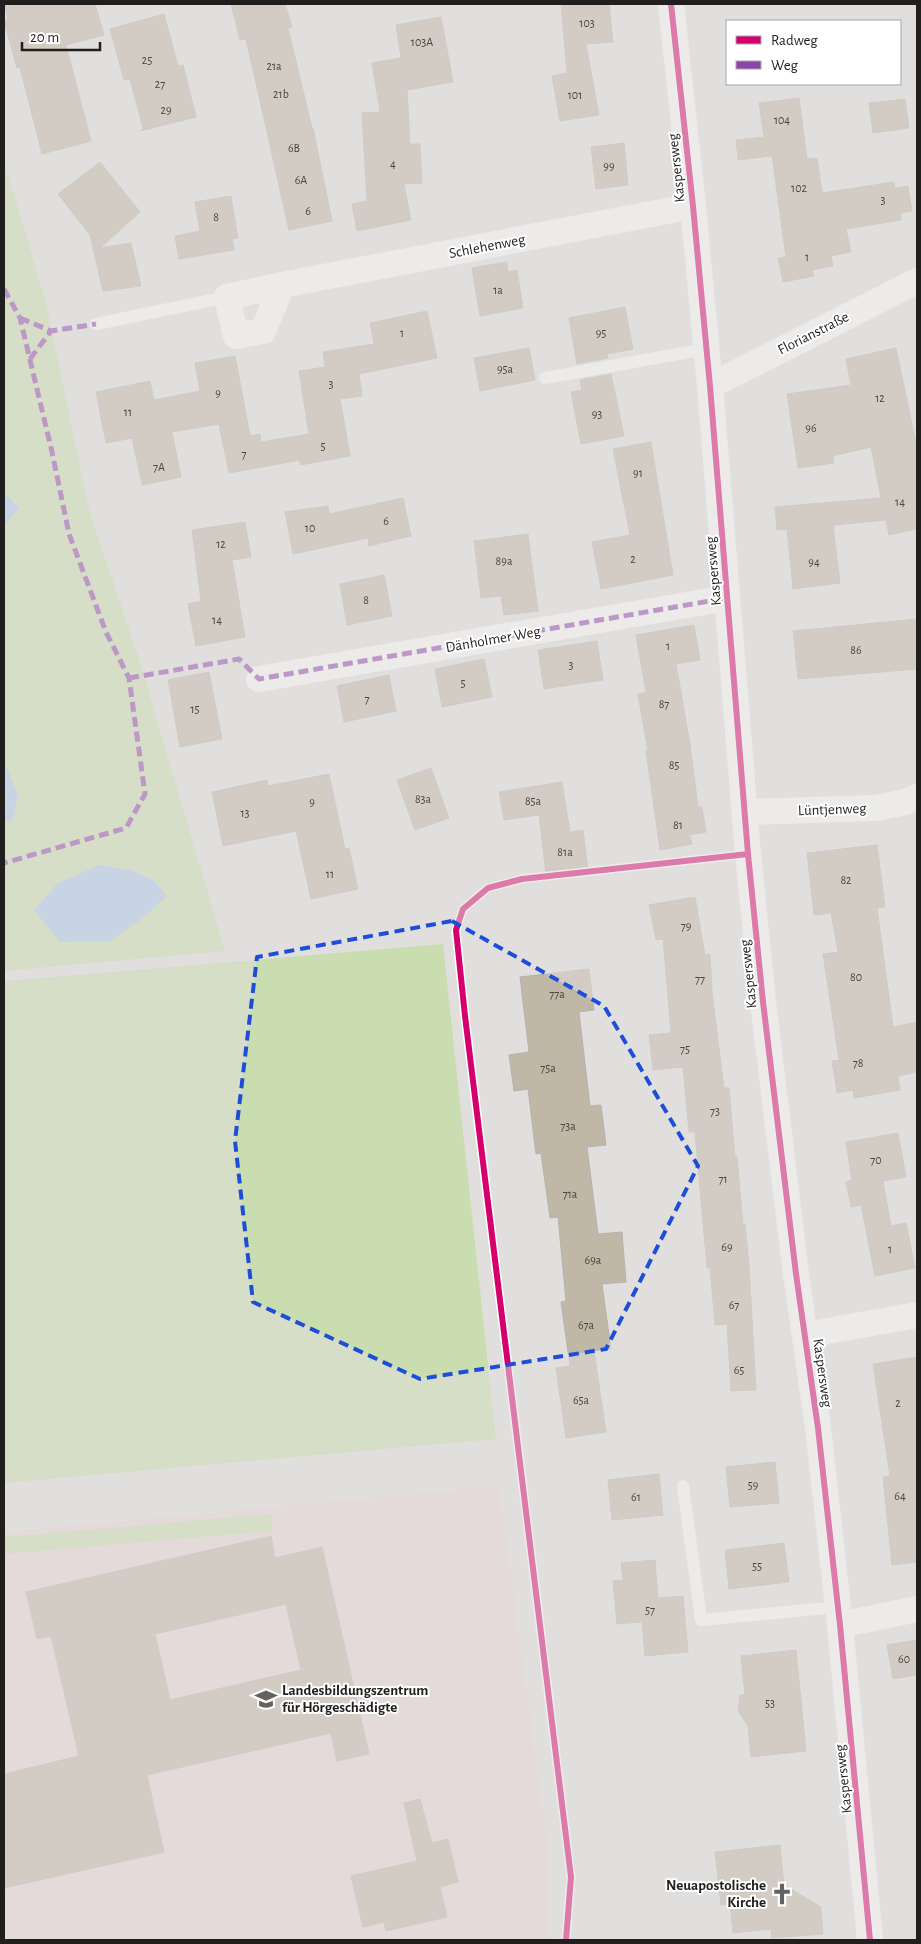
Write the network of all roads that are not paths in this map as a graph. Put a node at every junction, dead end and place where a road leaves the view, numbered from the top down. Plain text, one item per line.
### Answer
1 (671, 4) edge
2 (693, 206) junction
3 (917, 281) edge
4 (282, 285) junction
5 (227, 297) junction
6 (96, 324) dead end
7 (706, 349) junction
8 (544, 378) dead end
9 (710, 386) junction
10 (727, 598) junction
11 (259, 679) dead end
12 (917, 797) edge
13 (745, 812) junction
14 (917, 1315) edge
15 (804, 1335) junction
16 (683, 1486) dead end
17 (917, 1609) edge
18 (839, 1616) junction
19 (870, 1940) edge

1 - 2 street, Kaspersweg
2 - 4 street, Schlehenweg
2 - 7 street, Kaspersweg
3 - 9 street, Florianstraße
4 - 5 street, Schlehenweg
4 - 5 street
5 - 6 lane
7 - 8 lane
7 - 9 street, Kaspersweg
9 - 10 street, Kaspersweg
10 - 11 street, Dänholmer Weg
10 - 13 street, Kaspersweg
12 - 13 street, Lüntjenweg
13 - 15 street, Kaspersweg
14 - 15 street
15 - 18 street, Kaspersweg
16 - 18 lane
17 - 18 street
18 - 19 street, Kaspersweg

